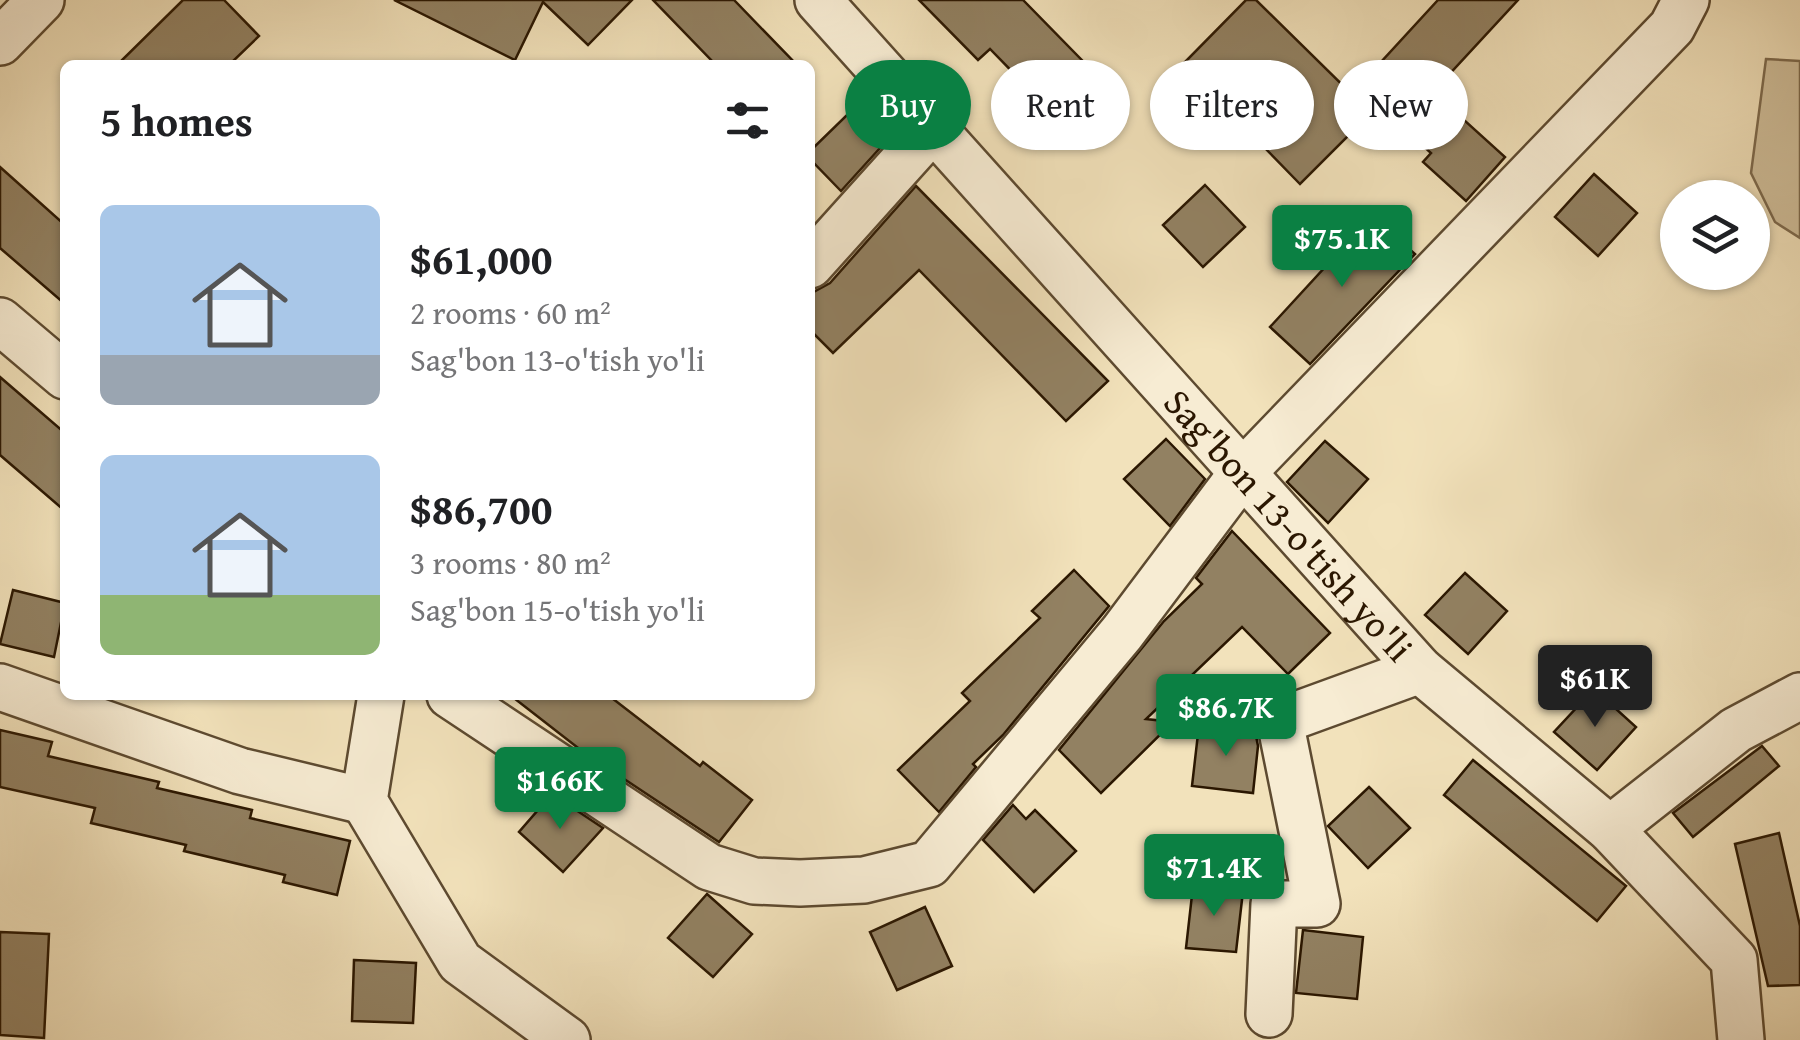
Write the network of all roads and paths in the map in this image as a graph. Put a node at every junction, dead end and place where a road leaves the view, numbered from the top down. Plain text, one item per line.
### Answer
1 (41, 0) edge
2 (818, 0) edge
3 (1686, 0) edge
4 (0, 42) edge
5 (874, 60) edge
6 (913, 150) edge
7 (956, 150) edge
8 (815, 259) edge
9 (0, 321) edge
10 (60, 372) edge
11 (1243, 472) junction
12 (1420, 670) junction
13 (0, 687) edge
14 (1800, 696) edge
15 (380, 700) edge
16 (458, 700) edge
17 (364, 801) junction
18 (1610, 829) junction
19 (1269, 1014) dead end
20 (567, 1040) edge
21 (1742, 1040) edge

1 - 4 street
2 - 5 street, Sag'bon 13-o'tish yo'li
3 - 11 street
6 - 8 street
7 - 11 street, Sag'bon 13-o'tish yo'li
9 - 10 street
11 - 12 street, Sag'bon 13-o'tish yo'li
11 - 16 street
12 - 18 street, Sag'bon 13-o'tish yo'li
12 - 19 street
13 - 17 street
14 - 18 street
15 - 17 street
17 - 20 street
18 - 21 street, Sag'bon 13-o'tish yo'li

